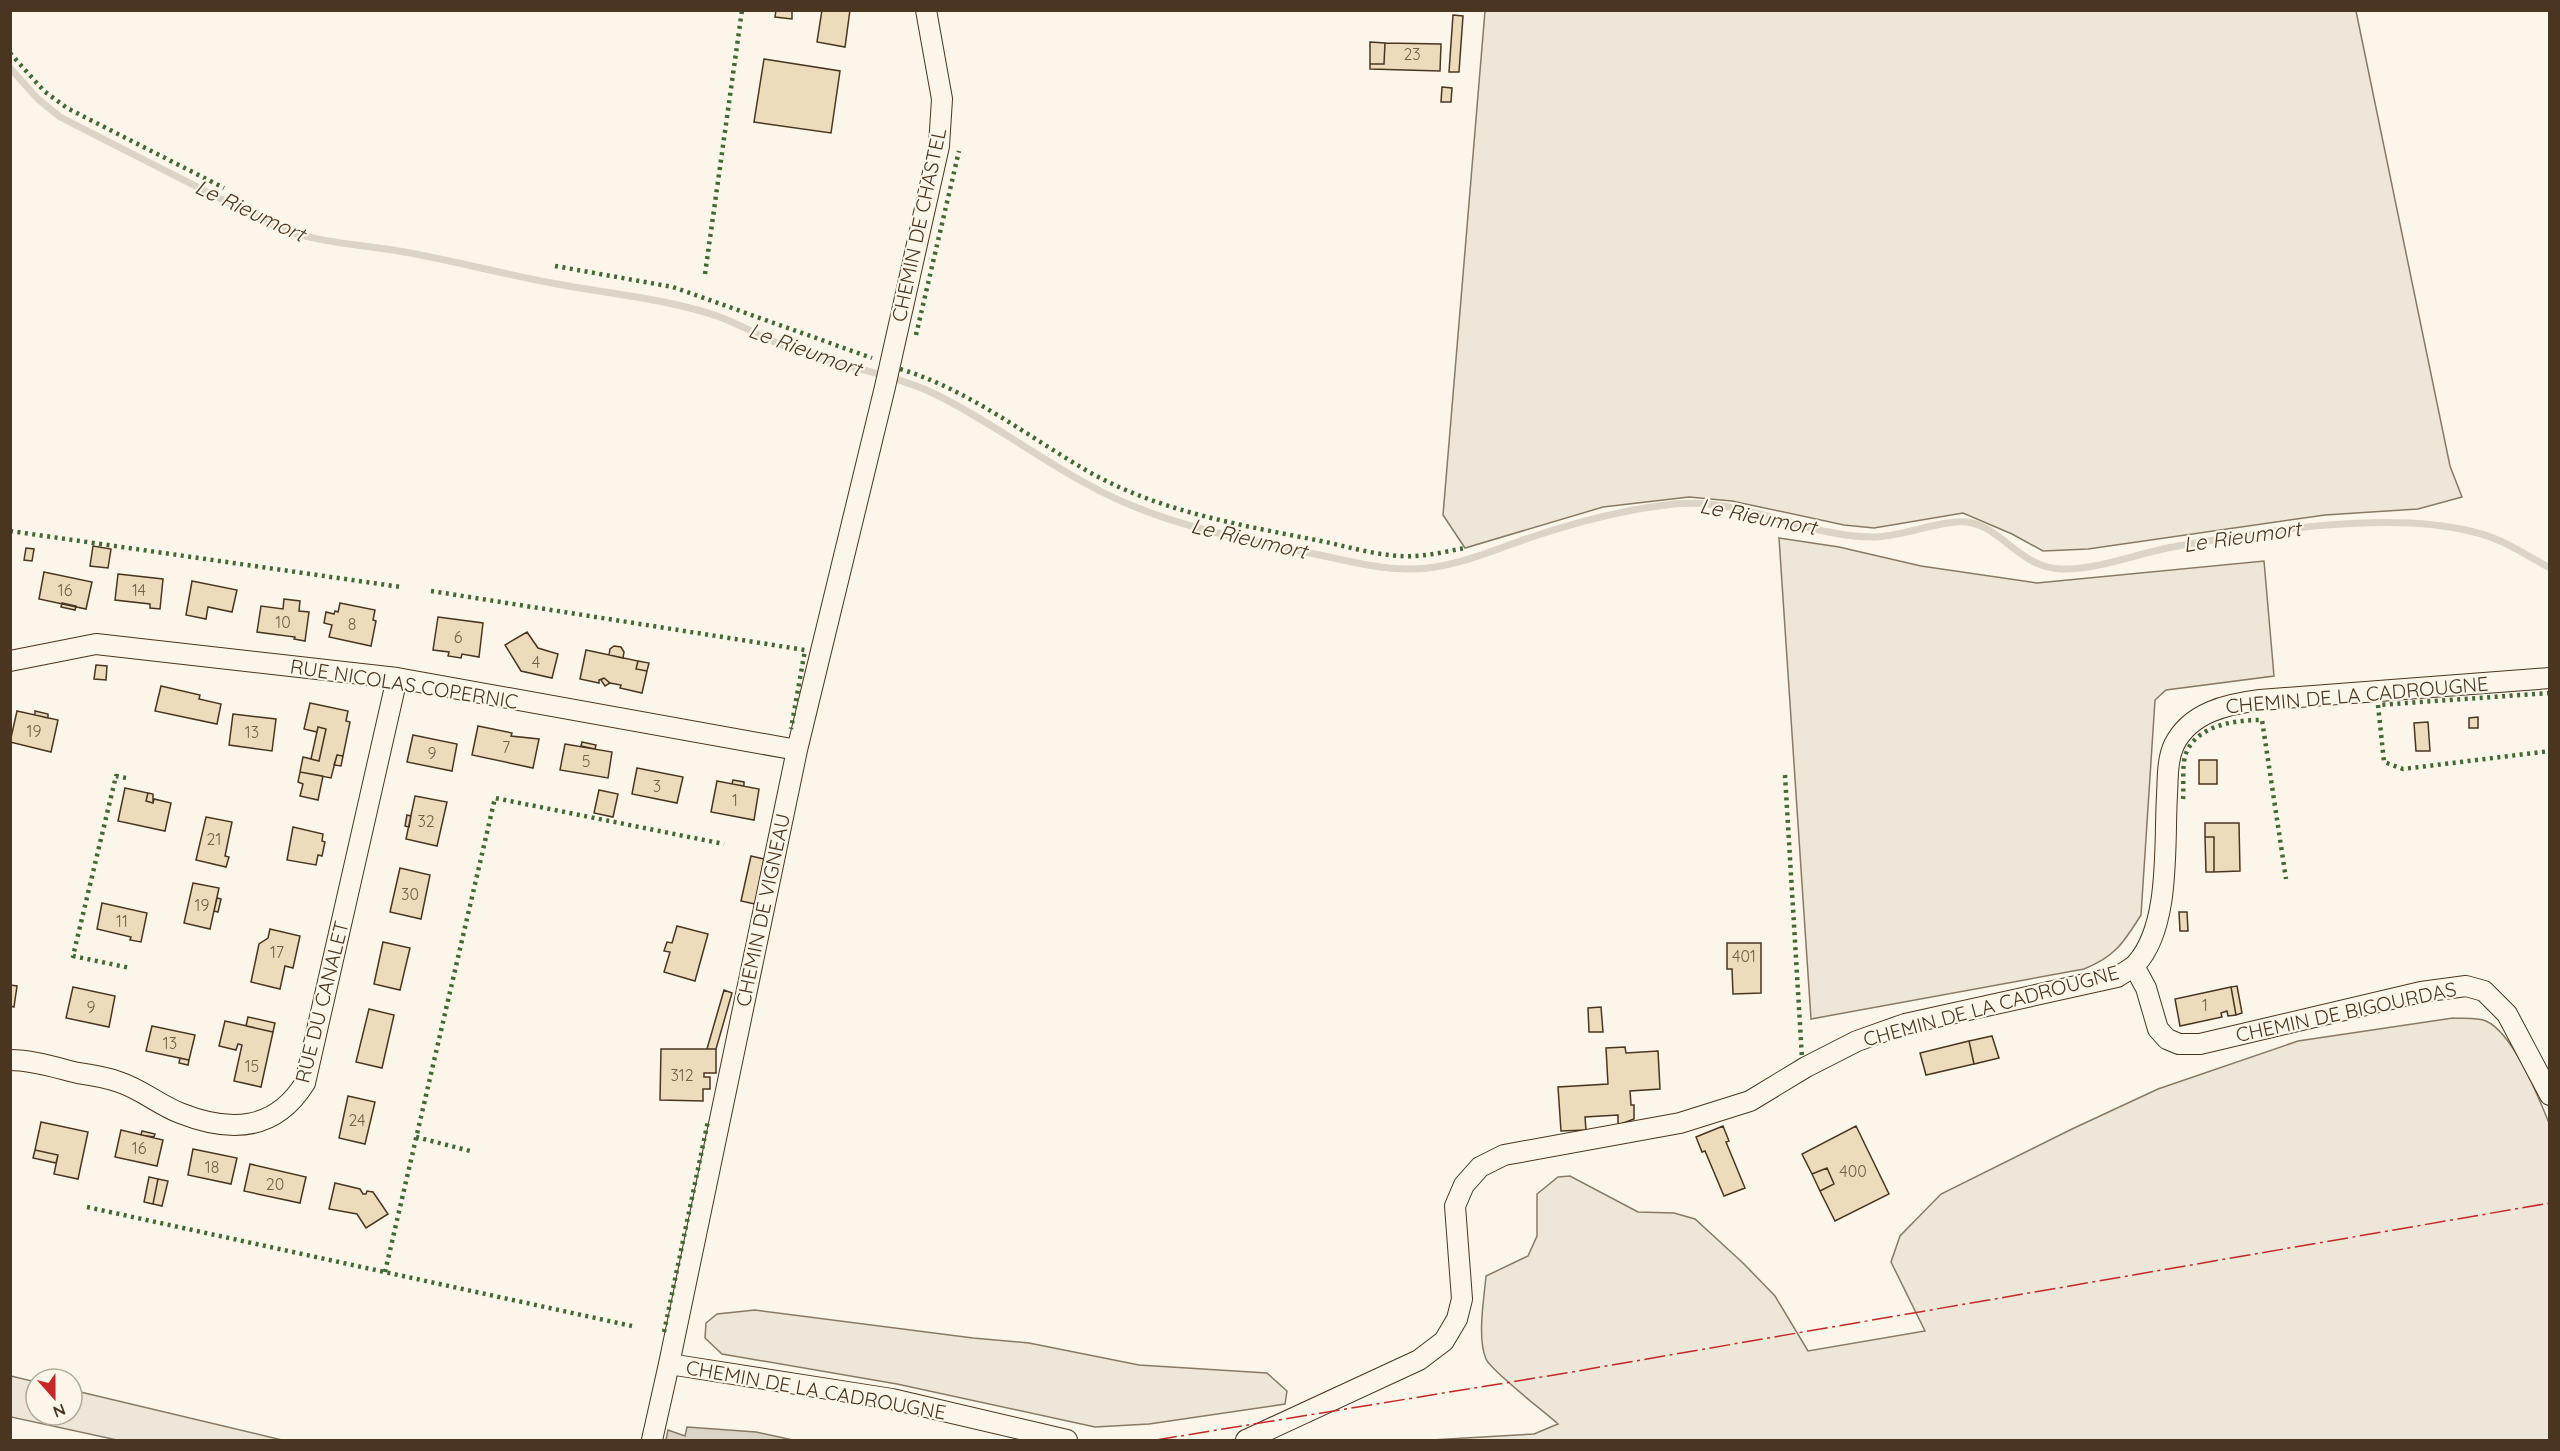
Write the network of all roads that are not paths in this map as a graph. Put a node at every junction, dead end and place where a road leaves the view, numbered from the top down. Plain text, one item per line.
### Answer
1 (926, 10) edge
2 (887, 375) joint
3 (10, 661) edge
4 (397, 678) junction
5 (2550, 678) edge
6 (796, 750) junction
7 (2134, 966) junction
8 (10, 1060) edge
9 (2550, 1095) edge
10 (669, 1364) junction
11 (651, 1440) edge
12 (1067, 1440) edge
13 (1246, 1440) edge

1 - 2 street, CHEMIN DE CHASTEL
2 - 6 street, CHEMIN DE VIGNEAU
3 - 4 street, RUE NICOLAS COPERNIC
4 - 6 street, RUE NICOLAS COPERNIC
4 - 8 street, RUE DU CANALET
5 - 7 street, CHEMIN DE LA CADROUGNE
6 - 10 street, CHEMIN DE VIGNEAU
7 - 9 street, CHEMIN DE BIGOURDAS
7 - 13 street, CHEMIN DE LA CADROUGNE
10 - 11 street, CHEMIN DE VIGNEAU
10 - 12 street, CHEMIN DE LA CADROUGNE

